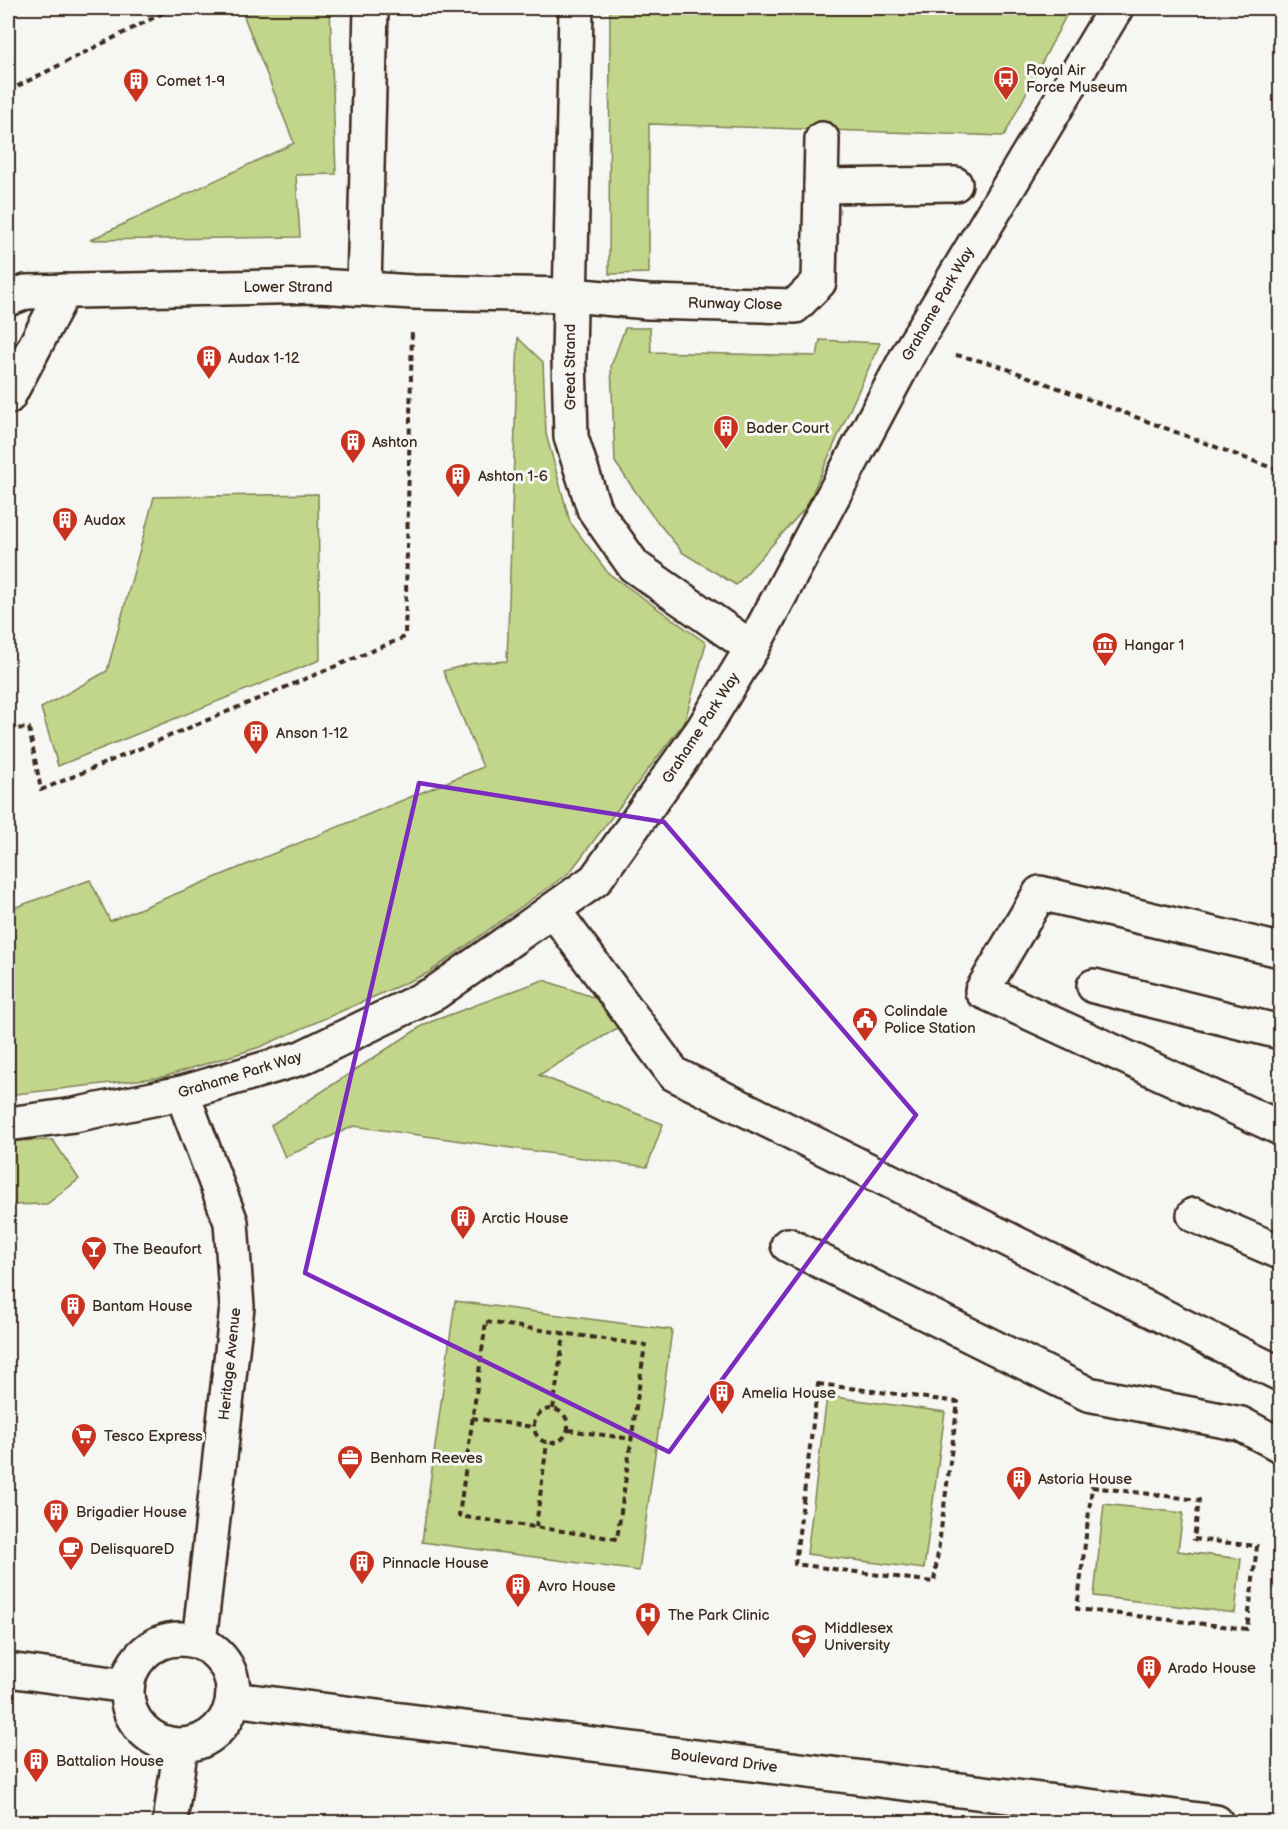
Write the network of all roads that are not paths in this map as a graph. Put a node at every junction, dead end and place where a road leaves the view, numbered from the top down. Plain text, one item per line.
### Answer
1 (370, 8) edge
2 (576, 8) edge
3 (1116, 8) edge
4 (822, 139) dead end
5 (956, 184) dead end
6 (821, 186) junction
7 (364, 288) junction
8 (64, 291) junction
9 (571, 295) junction
10 (8, 299) edge
11 (8, 397) edge
12 (752, 648) junction
13 (554, 911) junction
14 (1281, 950) edge
15 (1094, 987) dead end
16 (1281, 1032) edge
17 (182, 1094) junction
18 (8, 1124) edge
19 (1281, 1128) edge
20 (1194, 1215) dead end
21 (788, 1245) dead end
22 (1281, 1252) edge
23 (1281, 1374) edge
24 (1281, 1445) edge
25 (199, 1642) junction
26 (8, 1670) edge
27 (127, 1686) junction
28 (233, 1699) junction
29 (181, 1745) junction
30 (170, 1822) edge
31 (1216, 1822) edge

1 - 7 street
2 - 9 street, Great Strand
3 - 12 street, Grahame Park Way
4 - 6 street, Runway Close
5 - 6 street
6 - 9 street, Runway Close
7 - 8 street, Lower Strand
7 - 9 street, Lower Strand
8 - 10 street, Lower Strand
8 - 11 street
9 - 12 street, Great Strand
12 - 13 street, Grahame Park Way
13 - 17 street, Grahame Park Way
13 - 23 street
14 - 19 street
15 - 16 street
17 - 18 street, Grahame Park Way
17 - 25 street, Heritage Avenue
20 - 22 street
21 - 24 street
25 - 27 street
25 - 28 street
26 - 27 street
27 - 29 street
28 - 29 street
28 - 31 street, Boulevard Drive
29 - 30 street

